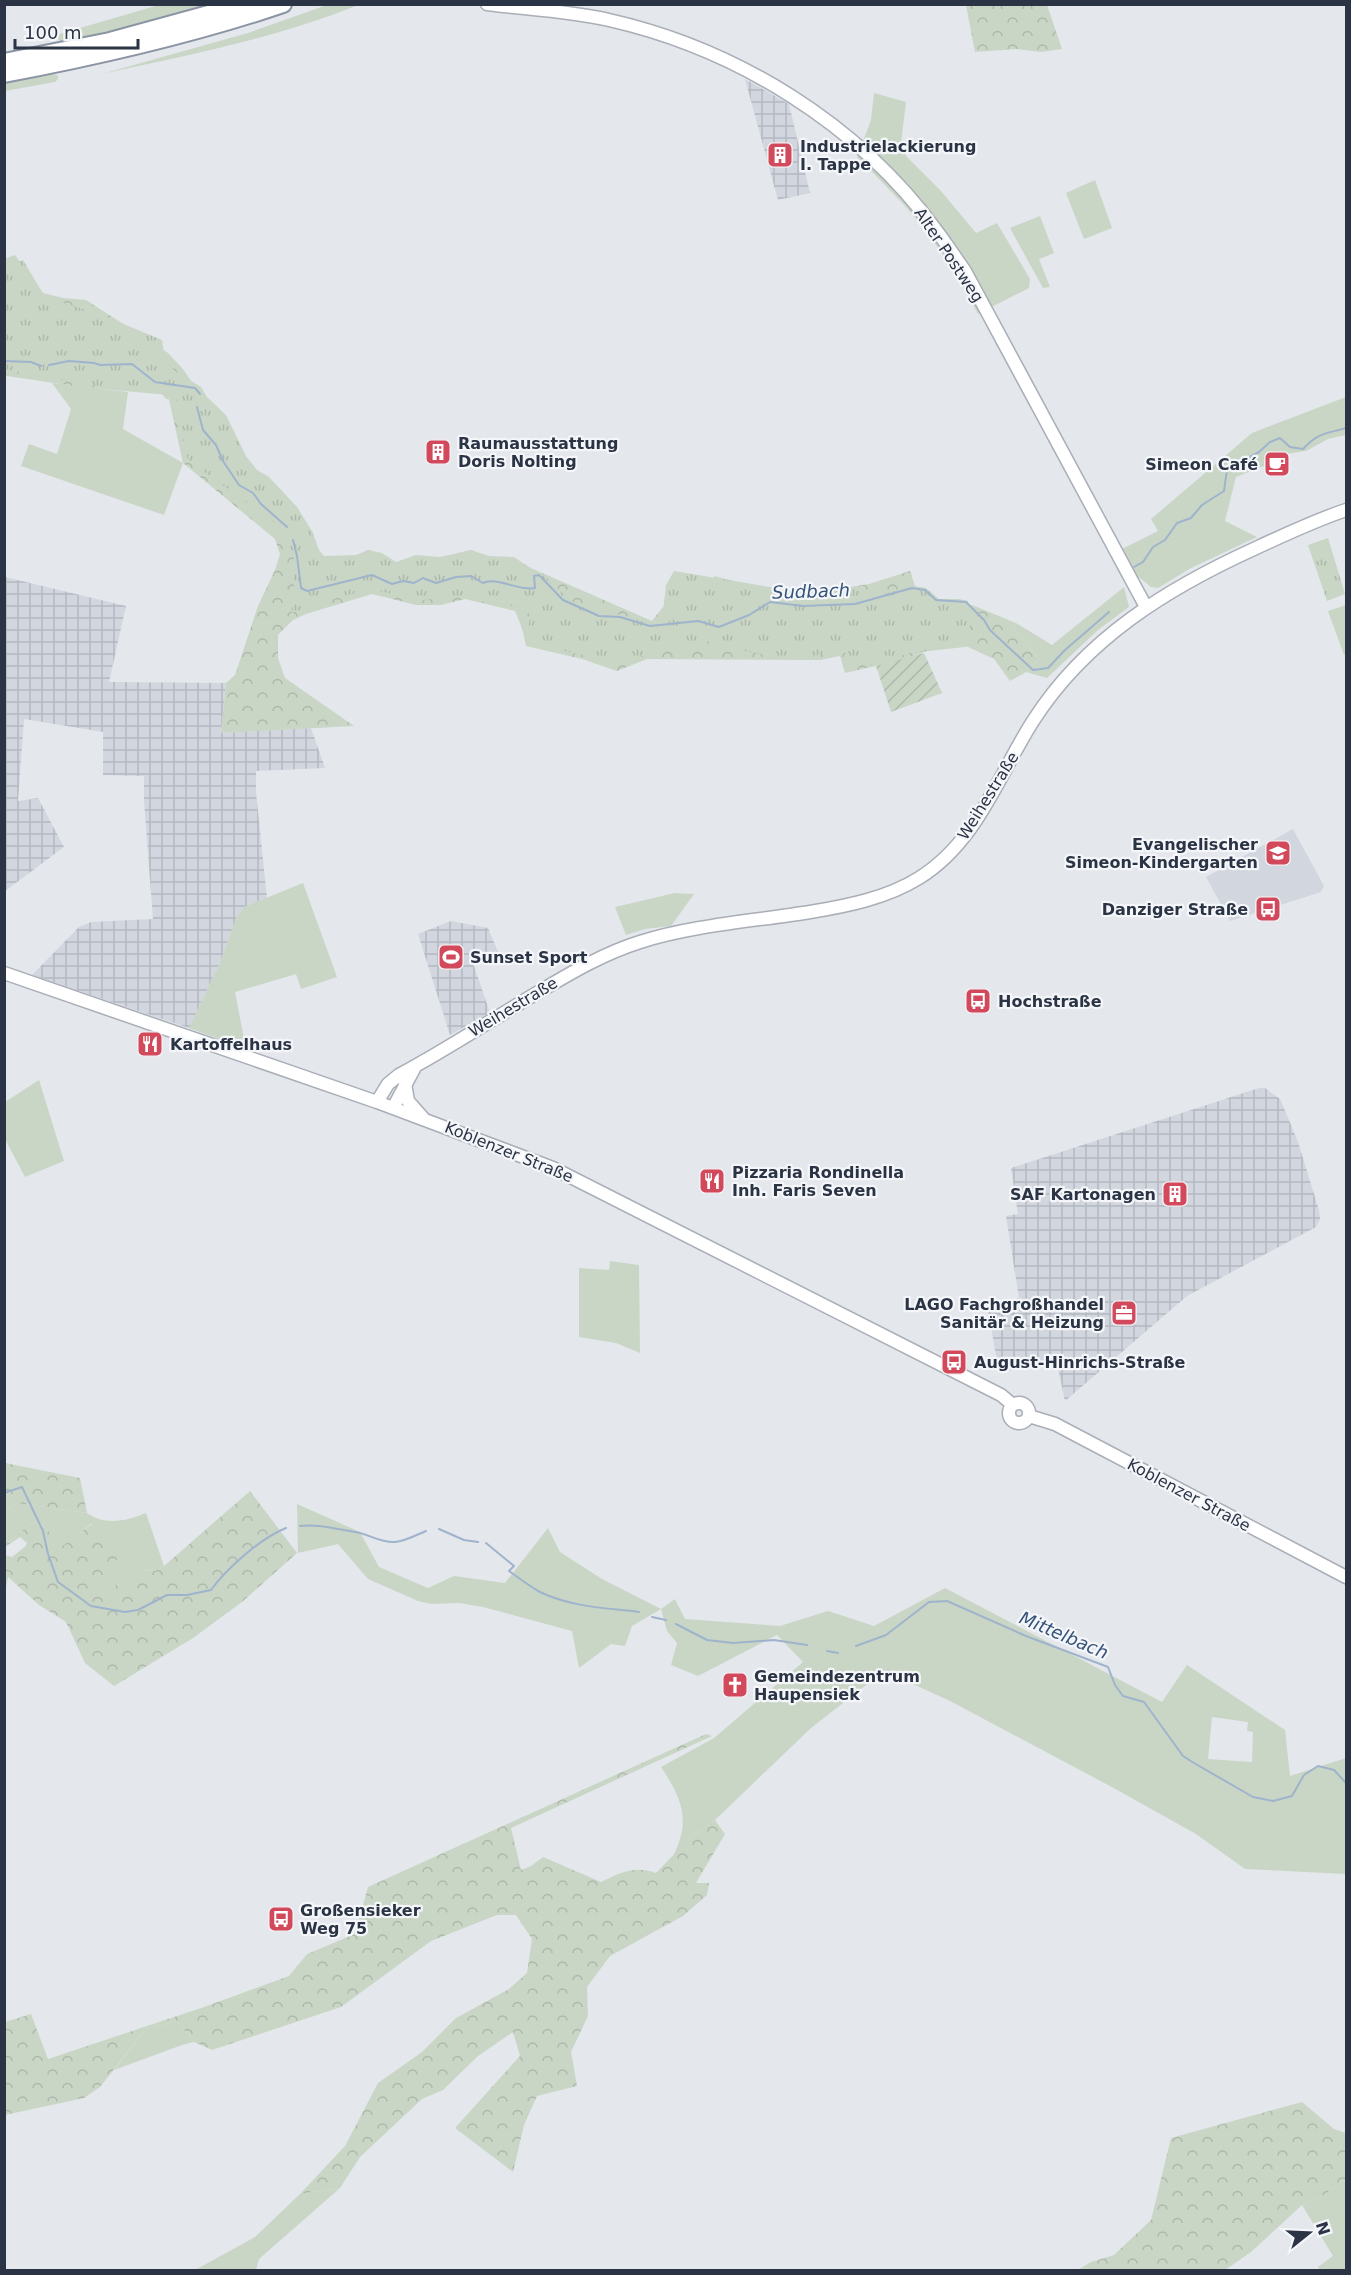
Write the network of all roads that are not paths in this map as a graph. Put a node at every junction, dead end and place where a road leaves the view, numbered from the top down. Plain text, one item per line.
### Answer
1 (245, 4) edge
2 (283, 4) edge
3 (487, 4) edge
4 (4, 62) edge
5 (4, 74) edge
6 (1347, 510) edge
7 (1146, 607) junction
8 (4, 973) edge
9 (417, 1066) junction
10 (405, 1083) junction
11 (377, 1102) junction
12 (393, 1108) junction
13 (424, 1119) junction
14 (1347, 1577) edge

1 - 4 highway
2 - 5 highway
3 - 7 street, Alter Postweg
6 - 7 street, Weihestraße
7 - 9 street, Weihestraße
8 - 11 street, Koblenzer Straße
9 - 10 street, Weihestraße
9 - 11 street, Weihestraße
10 - 12 street, Weihestraße
10 - 13 street
11 - 12 street, Koblenzer Straße
12 - 13 street, Koblenzer Straße
13 - 14 street, Koblenzer Straße

